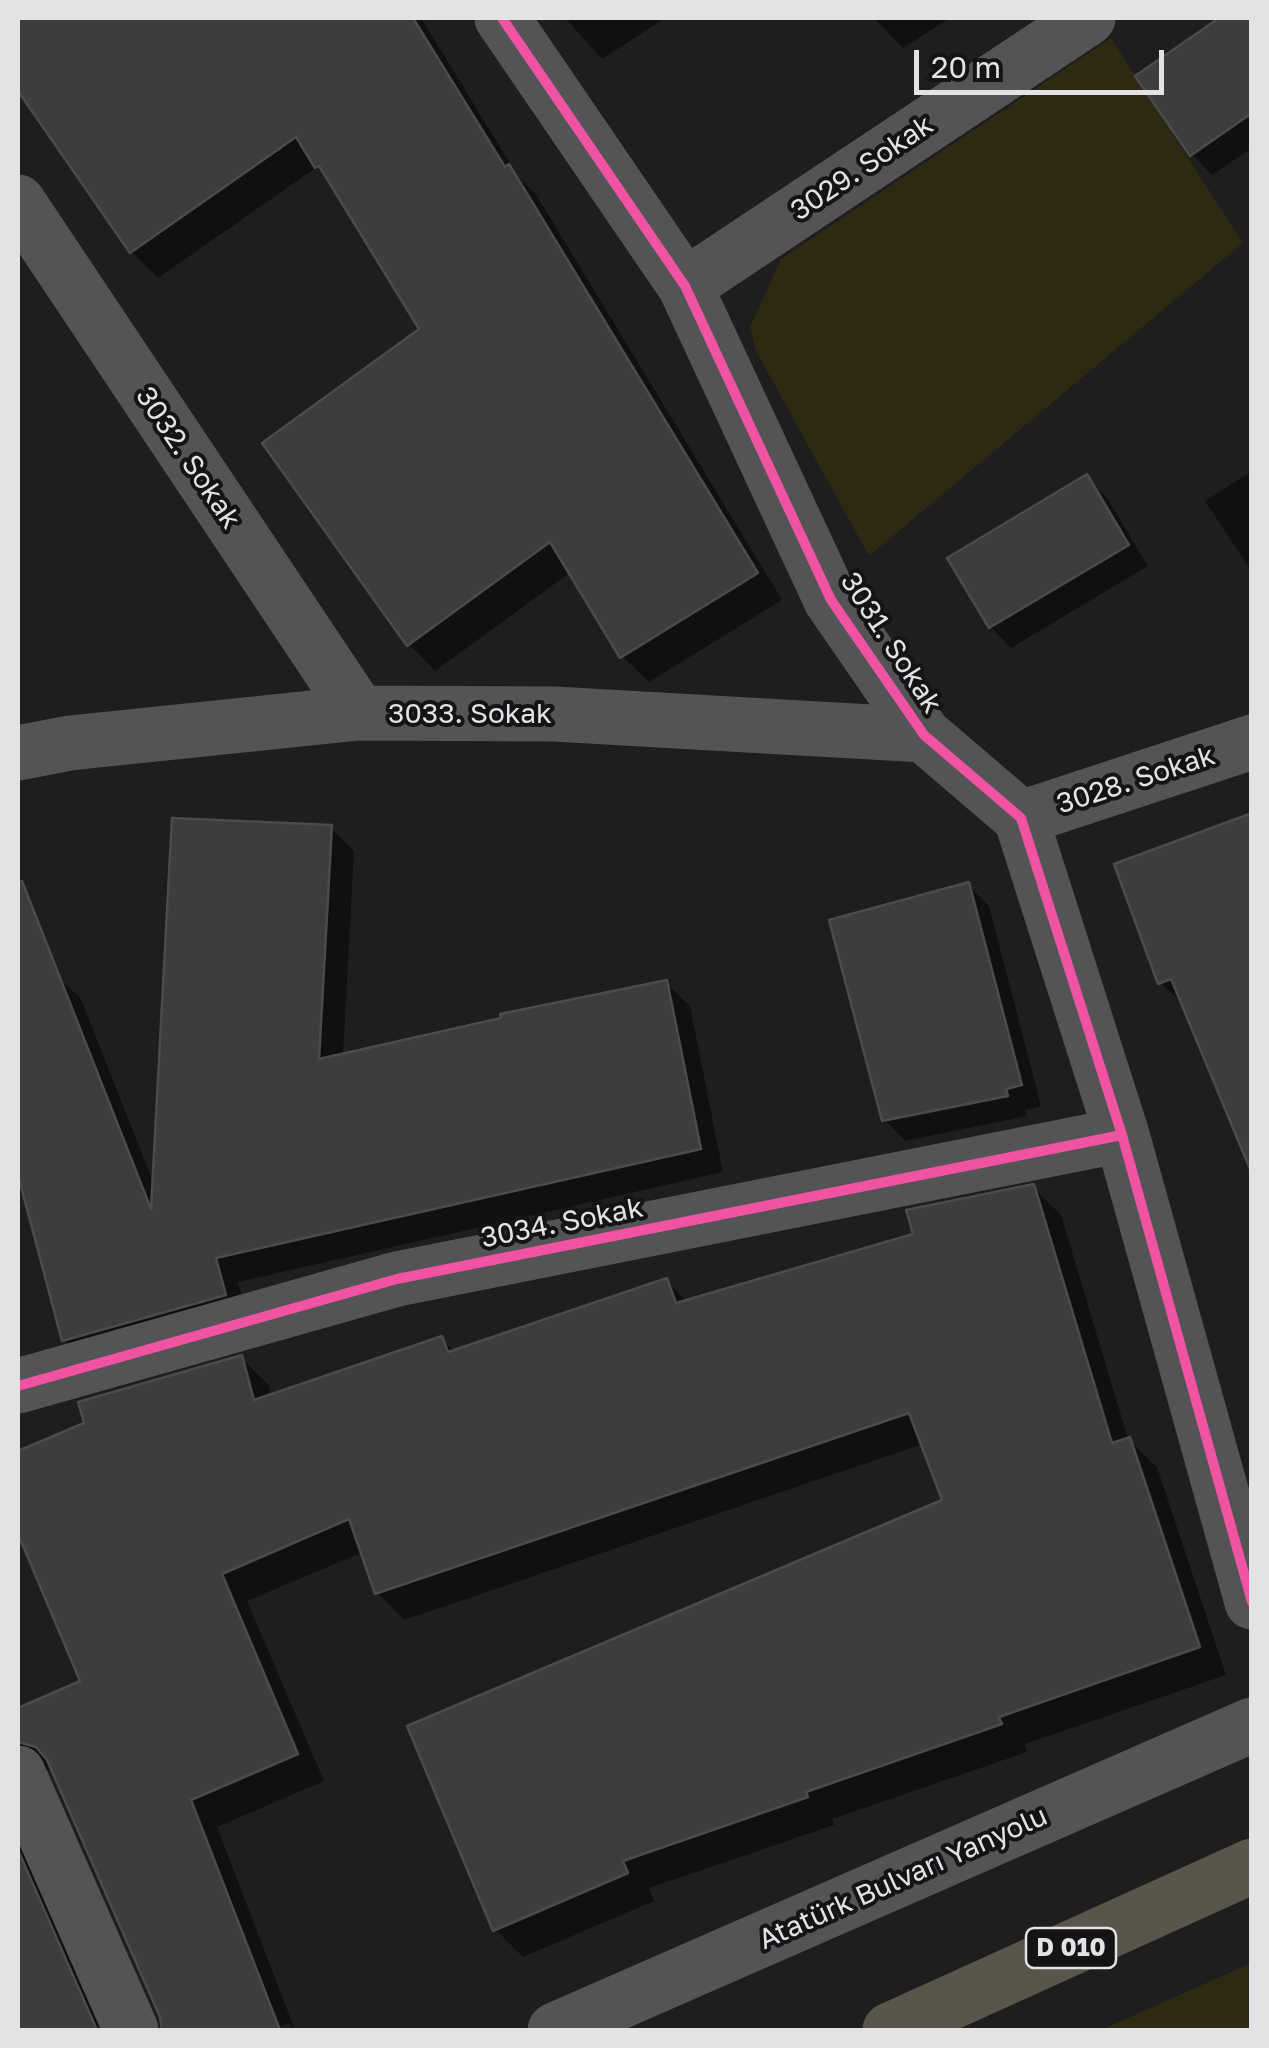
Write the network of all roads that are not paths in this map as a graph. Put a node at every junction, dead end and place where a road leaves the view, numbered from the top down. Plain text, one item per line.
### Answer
1 (502, 18) edge
2 (1088, 18) edge
3 (18, 202) edge
4 (685, 286) junction
5 (359, 713) junction
6 (924, 736) junction
7 (1252, 742) edge
8 (18, 753) edge
9 (1020, 818) junction
10 (1122, 1136) junction
11 (18, 1386) edge
12 (1252, 1602) edge
13 (1252, 1725) edge
14 (18, 1773) edge
15 (1252, 1866) edge
16 (131, 2030) edge
17 (555, 2030) edge
18 (890, 2030) edge

1 - 4 street, 3031. Sokak
2 - 4 street, 3029. Sokak
3 - 5 street, 3032. Sokak
4 - 6 street, 3031. Sokak
5 - 6 street, 3033. Sokak
5 - 8 street, 3033. Sokak
6 - 9 street, 3031. Sokak
7 - 9 street, 3028. Sokak
9 - 10 street
10 - 11 street, 3034. Sokak
10 - 12 street
13 - 17 street, Atatürk Bulvarı Yanyolu
14 - 16 street
15 - 18 highway, D 010

